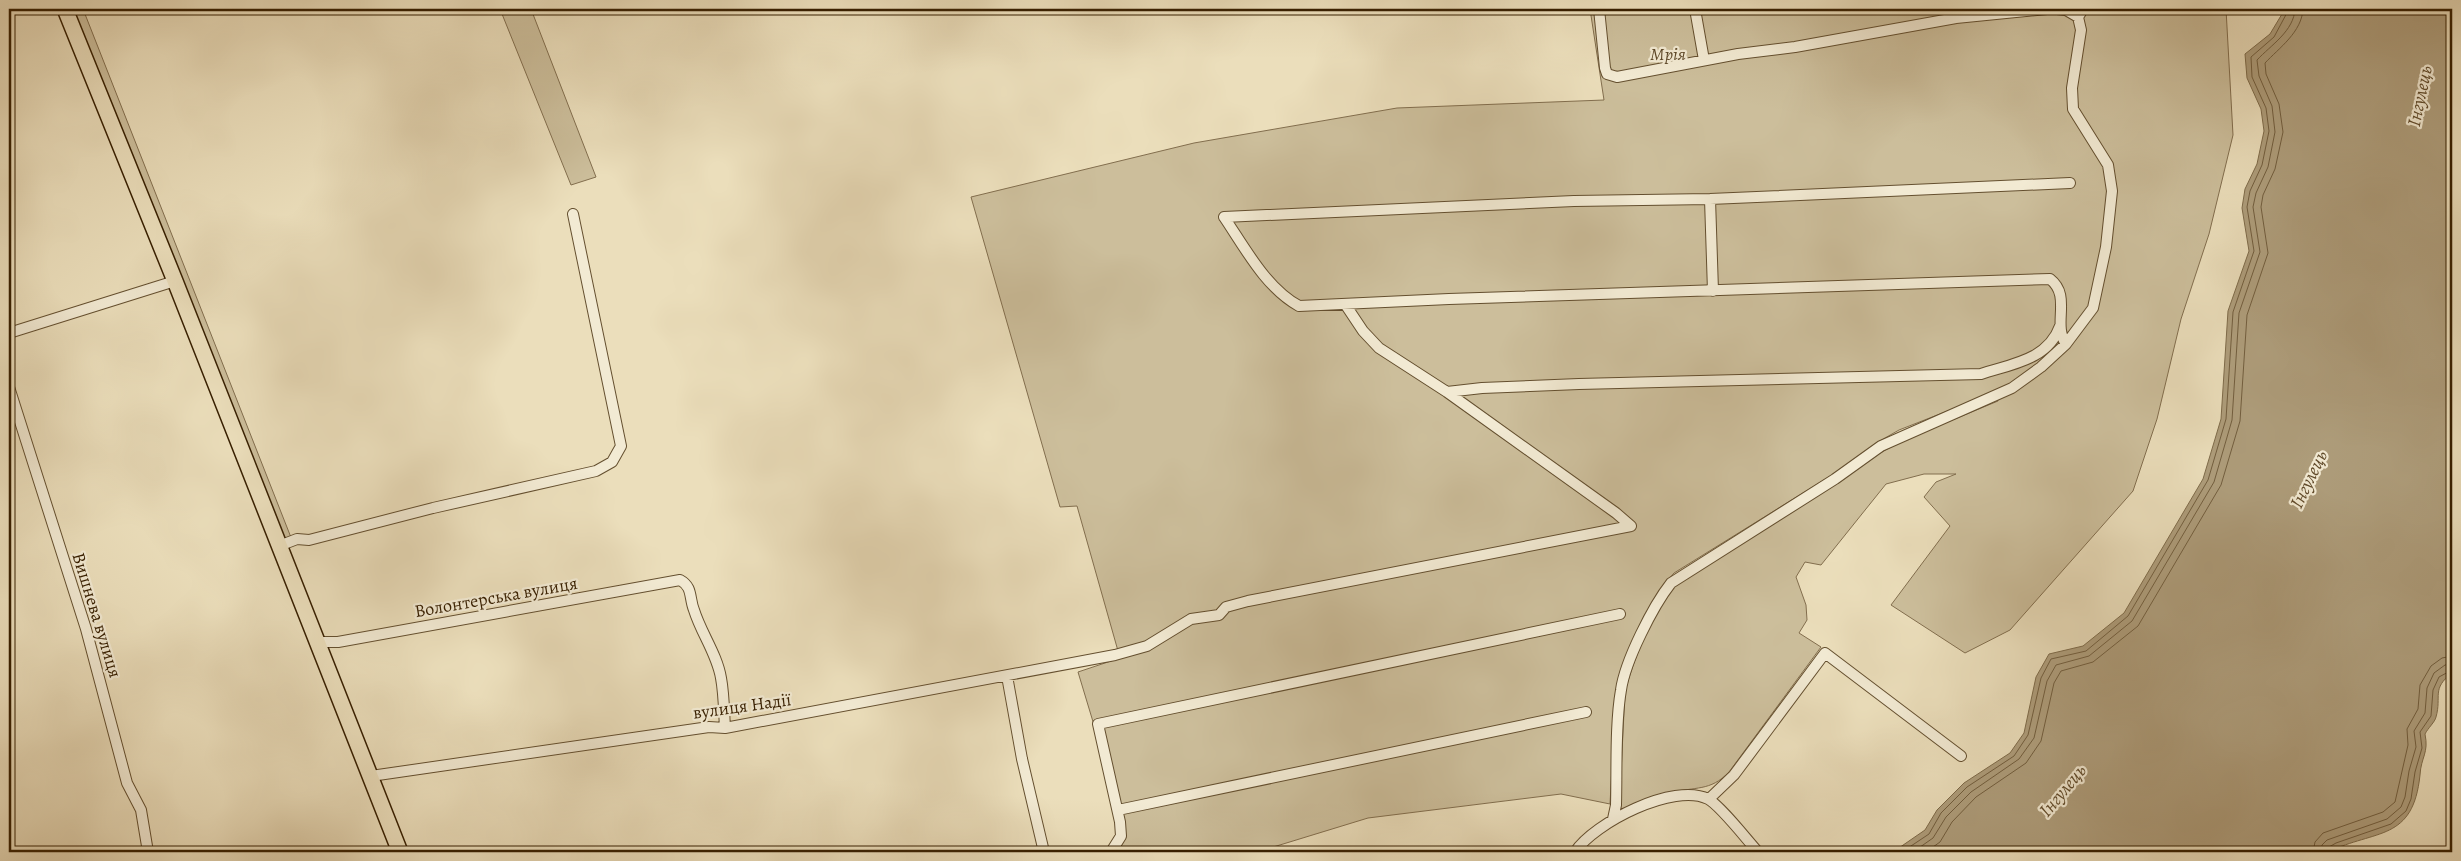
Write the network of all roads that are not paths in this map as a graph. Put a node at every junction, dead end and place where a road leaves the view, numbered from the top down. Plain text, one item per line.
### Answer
1 (65, 9) edge
2 (1599, 9) edge
3 (1695, 9) edge
4 (2047, 9) edge
5 (2058, 9) edge
6 (2080, 13) edge
7 (1704, 60) junction
8 (2070, 183) dead end
9 (1710, 199) junction
10 (573, 214) dead end
11 (175, 281) junction
12 (1713, 291) junction
13 (1345, 304) junction
14 (2060, 326) junction
15 (9, 333) edge
16 (2066, 344) junction
17 (9, 387) edge
18 (1447, 392) junction
19 (279, 546) junction
20 (1620, 614) dead end
21 (318, 642) junction
22 (1007, 676) junction
23 (1586, 712) dead end
24 (725, 728) junction
25 (1961, 756) dead end
26 (371, 776) junction
27 (1709, 799) junction
28 (1118, 810) junction
29 (1613, 819) junction
30 (148, 852) edge
31 (400, 852) edge
32 (1044, 852) edge
33 (1111, 852) edge
34 (1575, 852) edge
35 (1758, 852) edge

1 - 11 main road
2 - 7 street
3 - 7 street
4 - 7 street
5 - 6 street
6 - 16 street
8 - 9 street
9 - 12 street
9 - 13 street
10 - 19 street
11 - 15 street
11 - 19 main road
12 - 13 street
12 - 14 street
13 - 18 street
14 - 16 street
14 - 18 street
16 - 29 street
17 - 30 street, Вишнева вулиця
18 - 22 street, вулиця Надії
19 - 21 main road
20 - 28 street
21 - 24 street, Волонтерська вулиця
21 - 26 main road
22 - 24 street, вулиця Надії
22 - 32 street
23 - 28 street
24 - 26 street, вулиця Надії
25 - 27 street
26 - 31 main road
27 - 29 street
27 - 35 street
28 - 33 street
29 - 34 street

